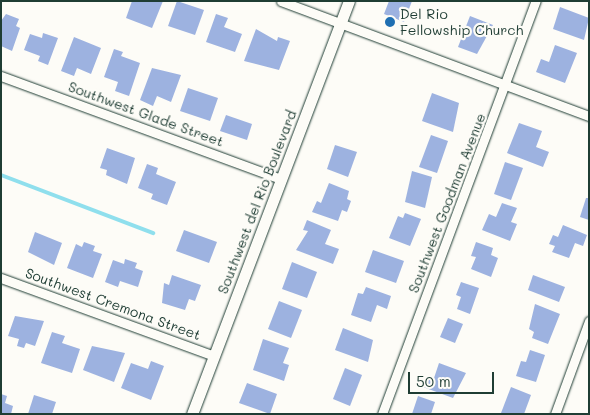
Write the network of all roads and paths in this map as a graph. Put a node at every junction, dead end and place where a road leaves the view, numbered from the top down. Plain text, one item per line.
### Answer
1 (281, 1) edge
2 (348, 1) edge
3 (536, 1) edge
4 (340, 24) junction
5 (1, 76) edge
6 (506, 85) junction
7 (589, 116) edge
8 (281, 179) junction
9 (1, 278) edge
10 (589, 322) edge
11 (214, 356) junction
12 (192, 414) edge
13 (382, 414) edge
14 (555, 414) edge

1 - 4 street
2 - 4 street, Southwest del Rio Boulevard
3 - 6 street, Southwest Goodman Avenue
4 - 6 street
4 - 8 street, Southwest del Rio Boulevard
5 - 8 street, Southwest Glade Street
6 - 7 street
6 - 13 street, Southwest Goodman Avenue
8 - 11 street, Southwest del Rio Boulevard
9 - 11 street, Southwest Cremona Street
10 - 14 street
11 - 12 street, Southwest del Rio Boulevard

